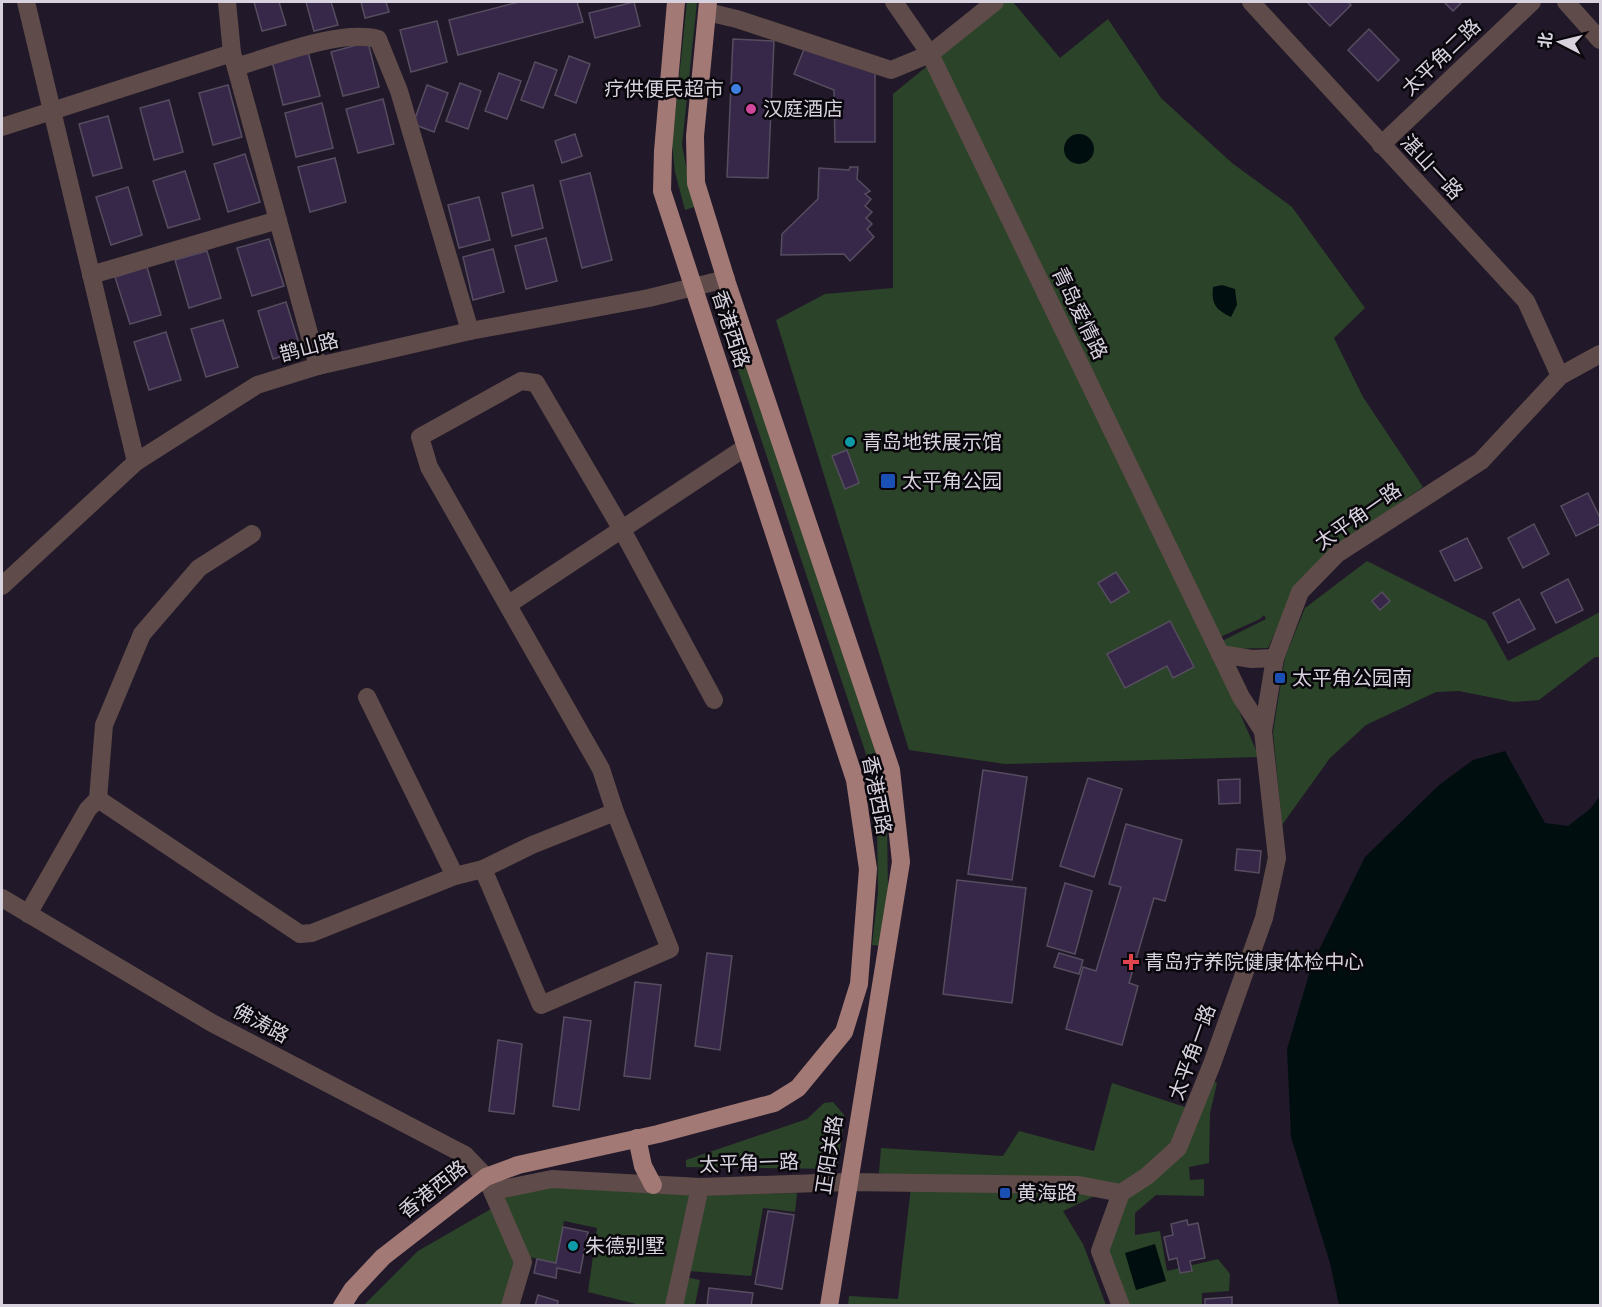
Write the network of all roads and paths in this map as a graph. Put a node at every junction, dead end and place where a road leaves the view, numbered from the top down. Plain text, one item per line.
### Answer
1 (26, 2) edge
2 (227, 2) edge
3 (675, 2) edge
4 (894, 2) edge
5 (994, 2) edge
6 (1251, 2) edge
7 (1532, 2) edge
8 (1566, 2) edge
9 (707, 7) edge
10 (1600, 40) edge
11 (930, 54) junction
12 (234, 60) junction
13 (52, 110) junction
14 (2, 127) edge
15 (1381, 146) junction
16 (278, 220) junction
17 (91, 275) junction
18 (726, 279) junction
19 (694, 289) junction
20 (470, 331) junction
21 (1600, 354) edge
22 (318, 366) junction
23 (1560, 376) junction
24 (746, 447) junction
25 (136, 462) junction
26 (621, 528) junction
27 (252, 534) dead end
28 (2, 586) edge
29 (509, 604) junction
30 (1220, 654) junction
31 (1275, 658) junction
32 (367, 697) dead end
33 (714, 700) dead end
34 (1263, 731) junction
35 (98, 799) junction
36 (615, 812) junction
37 (483, 869) junction
38 (454, 876) junction
39 (2, 898) edge
40 (28, 914) junction
41 (876, 1012) joint
42 (637, 1138) junction
43 (847, 1182) junction
44 (490, 1184) junction
45 (653, 1185) junction
46 (700, 1187) junction
47 (1121, 1193) junction
48 (342, 1305) edge
49 (510, 1305) edge
50 (674, 1305) edge
51 (829, 1305) edge
52 (1122, 1305) edge

1 - 13 street
2 - 12 street
3 - 19 main road, 香港西路
4 - 11 street, 青岛爱情路
5 - 11 street
6 - 15 street, 湛山一路
7 - 15 street, 太平角二路
8 - 10 street
9 - 11 street
9 - 18 main road, 香港西路
11 - 30 street, 青岛爱情路
12 - 13 street
12 - 16 street
12 - 20 street
13 - 14 street
13 - 17 street
15 - 23 street, 湛山一路
16 - 17 street
16 - 22 street
17 - 25 street
18 - 19 street, 鹊山路
18 - 41 main road, 香港西路
19 - 20 street, 鹊山路
19 - 24 main road, 香港西路
20 - 22 street, 鹊山路
21 - 23 street, 太平角一路
22 - 25 street, 鹊山路
23 - 31 street, 太平角一路
24 - 26 street
24 - 42 main road, 香港西路
25 - 28 street, 鹊山路
26 - 29 street
26 - 29 street
26 - 33 street
27 - 35 street
29 - 36 street
30 - 31 street
30 - 34 street, 青岛爱情路
31 - 34 street, 太平角一路
32 - 38 street
34 - 47 street, 太平角一路
35 - 38 street
35 - 40 street
36 - 37 street
36 - 37 street
37 - 38 street
39 - 40 street, 佛涛路
40 - 44 street, 佛涛路
41 - 43 main road, 正阳关路
42 - 44 main road, 香港西路
42 - 45 main road
43 - 46 street, 太平角一路
43 - 47 street, 太平角一路
43 - 51 main road, 正阳关路
44 - 45 street, 太平角一路
44 - 48 main road, 香港西路
44 - 49 street
45 - 46 street, 太平角一路
46 - 50 street
47 - 52 street

